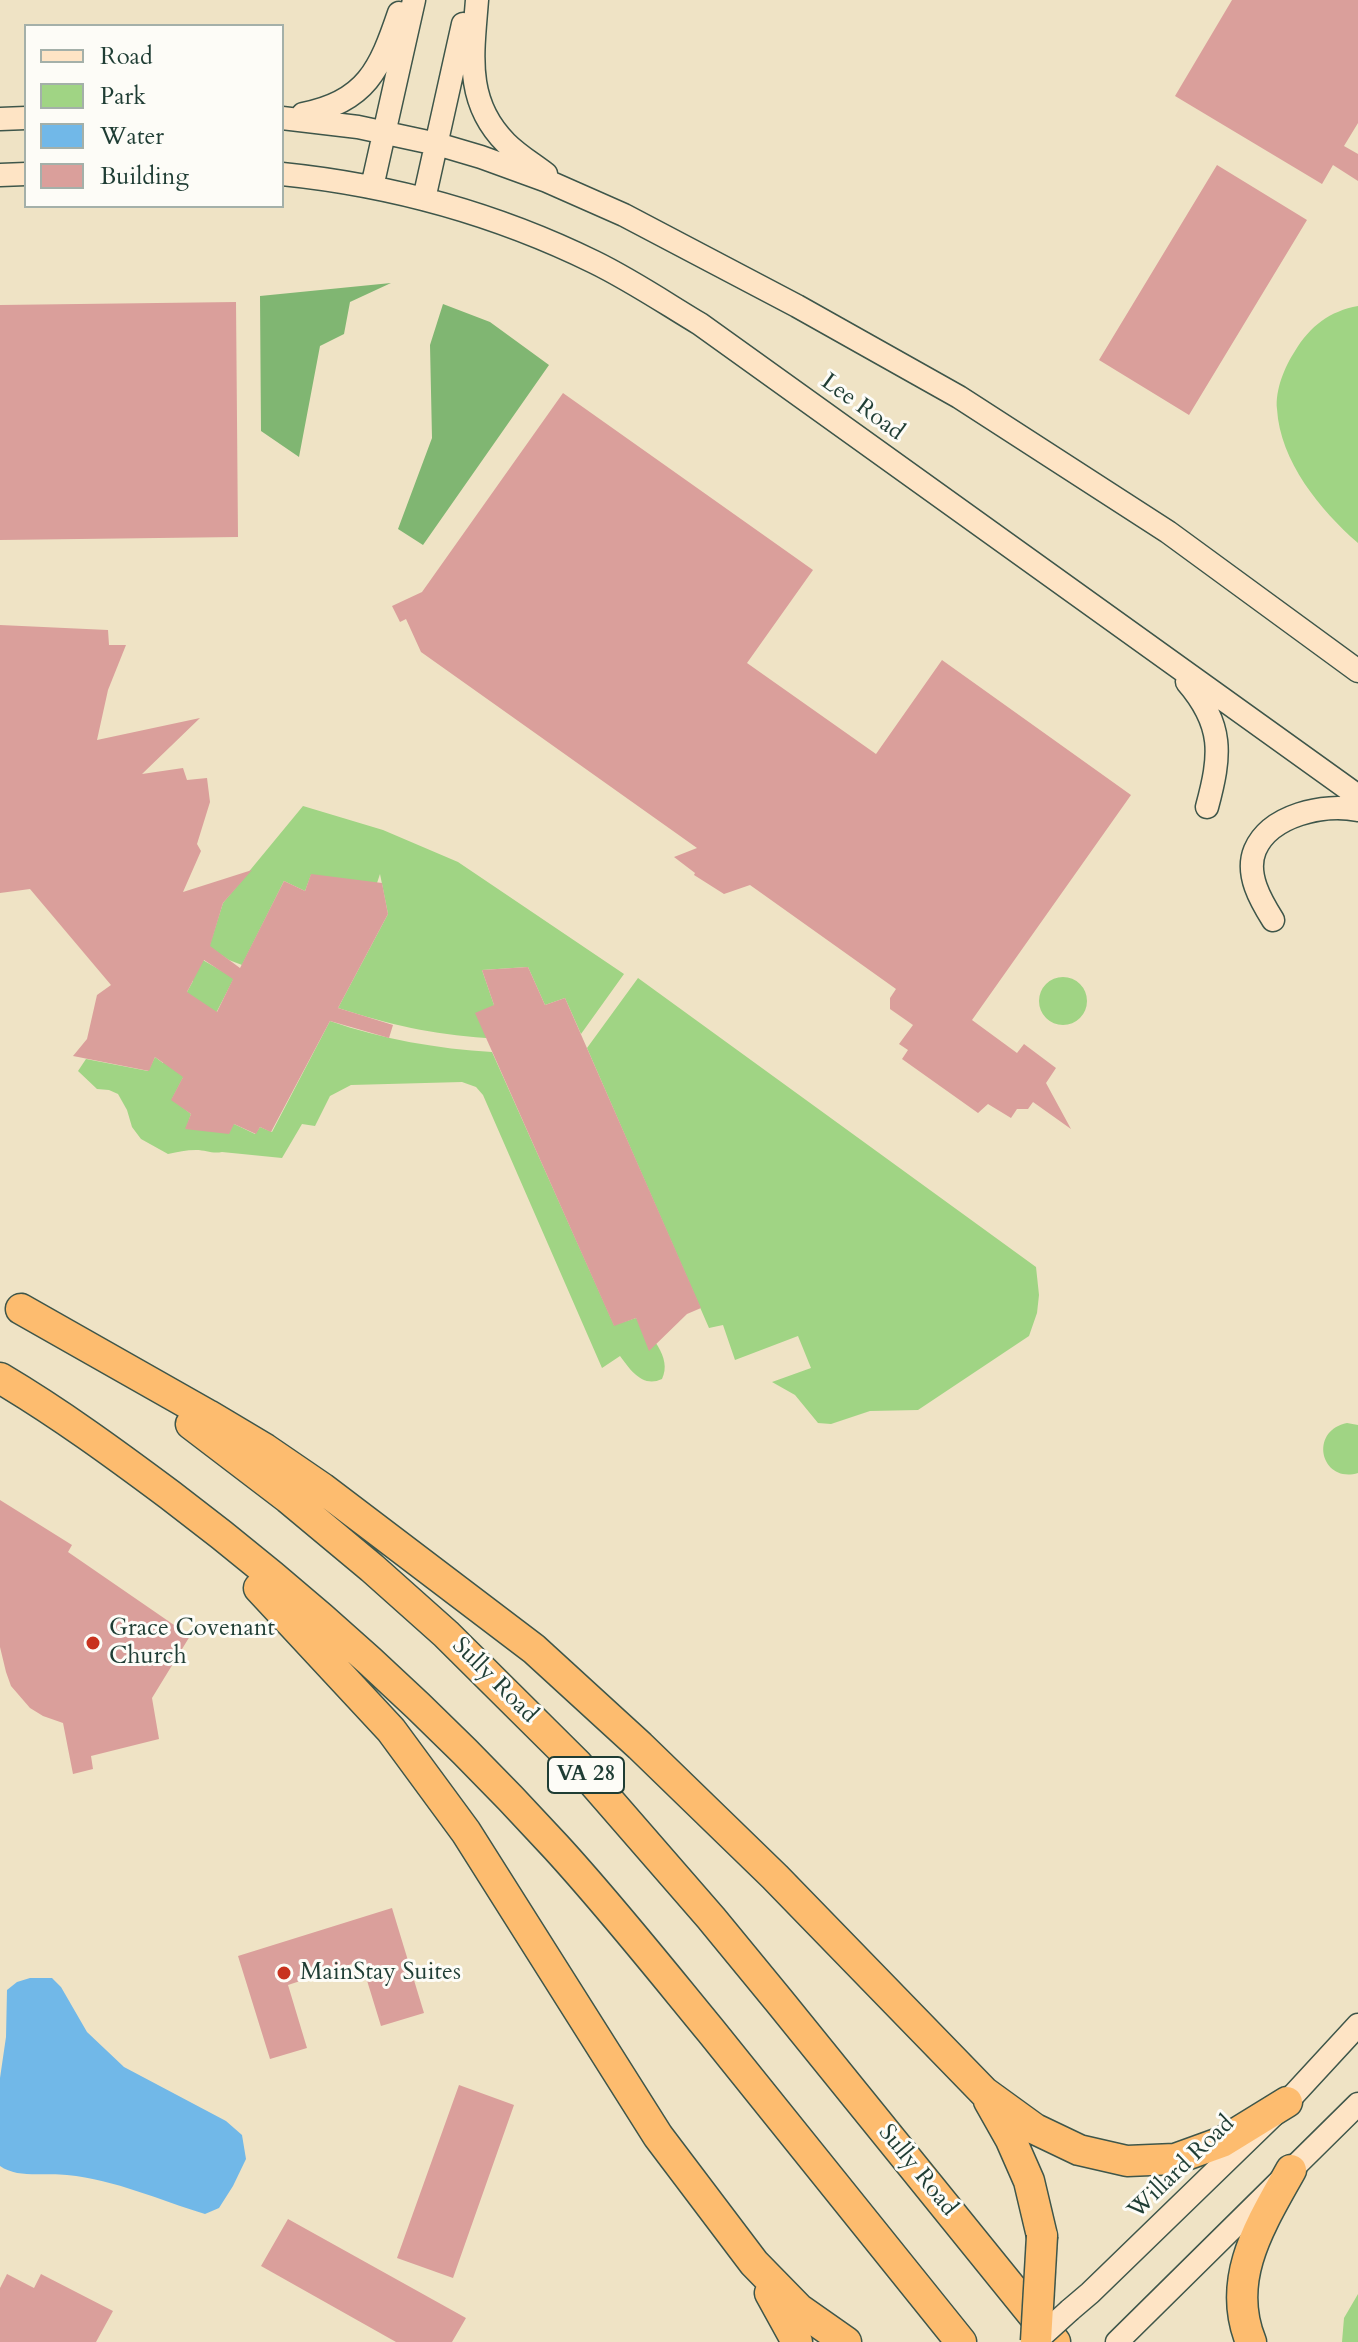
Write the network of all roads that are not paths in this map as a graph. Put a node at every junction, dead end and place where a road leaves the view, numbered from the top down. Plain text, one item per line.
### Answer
1 (403, 0) edge
2 (414, 0) edge
3 (468, 0) edge
4 (477, 0) edge
5 (24, 118) edge
6 (284, 118) edge
7 (284, 118) edge
8 (0, 119) edge
9 (383, 131) junction
10 (437, 144) junction
11 (24, 174) edge
12 (284, 174) edge
13 (0, 175) edge
14 (372, 187) junction
15 (570, 192) junction
16 (424, 199) junction
17 (1168, 660) junction
18 (1358, 671) edge
19 (1358, 796) edge
20 (1207, 807) dead end
21 (1358, 810) edge
22 (1273, 920) dead end
23 (10, 1303) edge
24 (0, 1378) edge
25 (71, 1423) junction
26 (1358, 2025) edge
27 (984, 2092) junction
28 (1287, 2102) junction
29 (1358, 2104) edge
30 (1291, 2170) junction
31 (754, 2263) junction
32 (1080, 2302) junction
33 (1121, 2337) edge
34 (797, 2342) edge
35 (846, 2342) edge
36 (961, 2342) edge
37 (1036, 2342) edge
38 (1056, 2342) edge
39 (1251, 2342) edge

1 - 6 street
2 - 9 street
3 - 10 street
4 - 15 street
5 - 8 street
7 - 9 street
9 - 10 street
9 - 14 street
10 - 15 street
10 - 16 street
11 - 13 street
12 - 14 street, Lee Road
14 - 16 street, Lee Road
15 - 18 street
16 - 17 street, Lee Road
17 - 19 street, Lee Road
17 - 20 street
21 - 22 street
23 - 27 highway
23 - 38 highway, Sully Road / VA 28
24 - 25 highway, VA 28
25 - 31 highway
25 - 36 highway, VA 28
26 - 28 street, Willard Road
27 - 28 highway
27 - 37 highway, bridge
28 - 32 street, Willard Road
29 - 30 street
30 - 33 street
30 - 39 highway
31 - 34 highway
31 - 35 highway
32 - 37 street, Willard Road, bridge
32 - 38 highway

